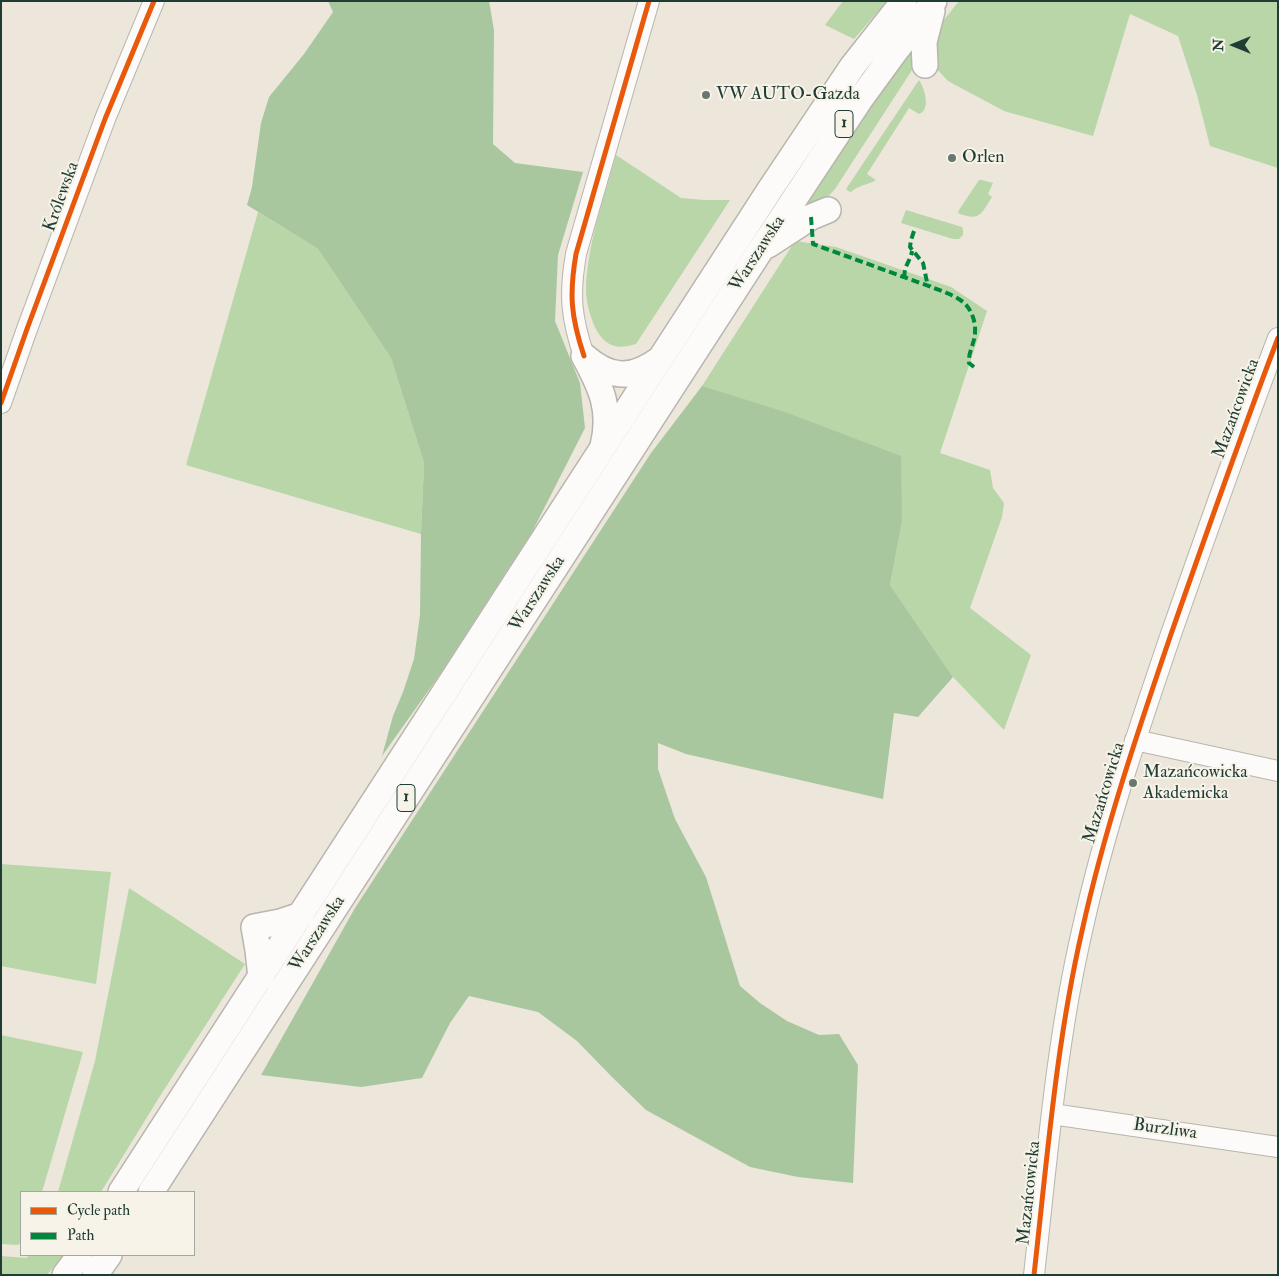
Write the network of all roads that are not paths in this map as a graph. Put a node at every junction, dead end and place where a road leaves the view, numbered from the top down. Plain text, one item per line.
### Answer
1 (154, 1) edge
2 (649, 1) edge
3 (904, 1) edge
4 (935, 1) edge
5 (925, 65) dead end
6 (828, 210) dead end
7 (760, 250) junction
8 (668, 349) junction
9 (1276, 349) edge
10 (584, 356) junction
11 (1, 403) edge
12 (602, 451) junction
13 (1135, 740) junction
14 (1278, 771) edge
15 (301, 915) junction
16 (261, 978) junction
17 (1052, 1114) junction
18 (1278, 1146) edge
19 (122, 1191) edge
20 (152, 1191) edge
21 (79, 1256) edge
22 (108, 1256) edge
23 (65, 1275) edge
24 (95, 1275) edge
25 (1034, 1275) edge

1 - 11 street, Królewska
2 - 10 street
3 - 8 main road, Warszawska / 1
4 - 5 main road
4 - 7 main road, Warszawska / 1
6 - 7 main road
7 - 20 main road, Warszawska / 1
8 - 10 main road
8 - 12 main road, Warszawska / 1
9 - 13 street, Mazańcowicka
10 - 12 main road
12 - 15 main road, Warszawska / 1
13 - 14 street
13 - 17 street, Mazańcowicka
15 - 16 main road, Warszawska / 1
15 - 16 main road
16 - 19 main road, Warszawska / 1
17 - 18 street, Burzliwa
17 - 25 street, Mazańcowicka
21 - 23 main road
22 - 24 main road

